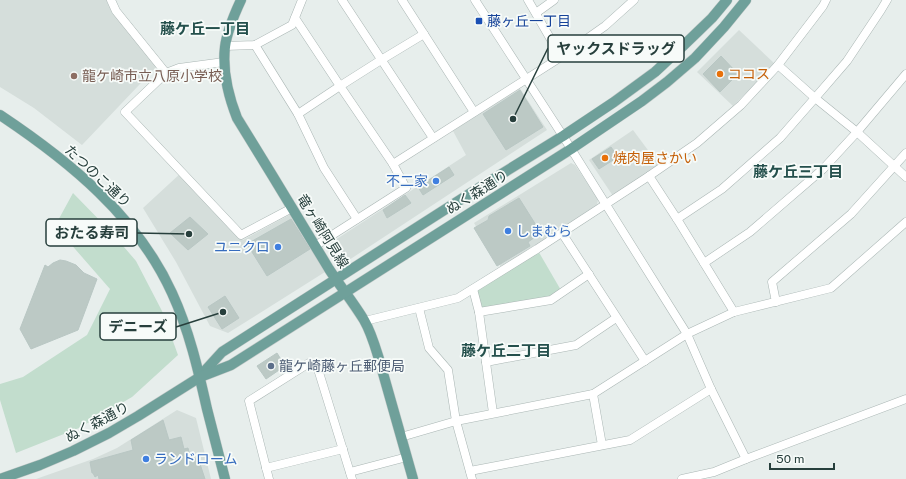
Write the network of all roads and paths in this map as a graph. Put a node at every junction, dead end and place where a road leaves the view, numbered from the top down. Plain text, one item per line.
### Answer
1 (111, 0) edge
2 (241, 0) edge
3 (302, 0) edge
4 (342, 0) edge
5 (402, 0) edge
6 (475, 0) edge
7 (528, 0) edge
8 (554, 0) edge
9 (634, 0) edge
10 (727, 0) edge
11 (746, 0) edge
12 (826, 0) edge
13 (887, 0) edge
14 (536, 13) junction
15 (295, 18) junction
16 (424, 34) junction
17 (255, 45) junction
18 (225, 46) junction
19 (561, 57) junction
20 (381, 60) junction
21 (224, 62) junction
22 (778, 65) junction
23 (166, 72) junction
24 (906, 74) edge
25 (526, 79) junction
26 (340, 86) junction
27 (815, 98) junction
28 (474, 112) junction
29 (298, 114) junction
30 (0, 115) edge
31 (857, 132) junction
32 (563, 136) junction
33 (433, 138) junction
34 (571, 149) junction
35 (906, 153) edge
36 (393, 164) junction
37 (894, 166) junction
38 (649, 176) junction
39 (906, 177) edge
40 (605, 204) junction
41 (292, 208) junction
42 (357, 218) junction
43 (677, 219) junction
44 (906, 222) edge
45 (562, 233) junction
46 (315, 246) junction
47 (704, 263) junction
48 (589, 274) junction
49 (336, 279) junction
50 (473, 289) junction
51 (346, 292) junction
52 (776, 302) junction
53 (419, 308) junction
54 (479, 312) junction
55 (734, 312) junction
56 (616, 318) junction
57 (365, 321) junction
58 (687, 334) junction
59 (645, 361) junction
60 (486, 362) junction
61 (200, 376) junction
62 (712, 389) junction
63 (593, 394) junction
64 (906, 399) edge
65 (493, 413) junction
66 (456, 421) junction
67 (401, 437) junction
68 (602, 445) junction
69 (343, 449) junction
70 (407, 457) junction
71 (746, 459) junction
72 (266, 468) junction
73 (351, 475) edge
74 (471, 475) edge
75 (0, 479) edge
76 (225, 479) edge
77 (269, 479) edge
78 (413, 479) edge
79 (682, 479) edge

1 - 23 street
2 - 18 main road, 竜ヶ崎阿見線
3 - 15 street
4 - 20 street
5 - 16 street
6 - 25 street
7 - 14 street
8 - 14 street
9 - 19 street
10 - 32 main road, ぬく森通り
11 - 34 main road, ぬく森通り
12 - 22 street
13 - 27 street
14 - 19 street
15 - 17 street
15 - 26 street
16 - 20 street
16 - 28 street
17 - 18 street
17 - 29 street
18 - 21 main road, 竜ヶ崎阿見線
19 - 25 street
20 - 26 street
20 - 33 street
21 - 23 street
21 - 41 main road, 竜ヶ崎阿見線
22 - 27 street
22 - 38 street
23 - 41 street
24 - 31 street
25 - 28 street
25 - 32 street
26 - 29 street
26 - 36 street
27 - 31 street
27 - 43 street
28 - 33 street
29 - 42 street
30 - 61 main road, たつのこ通り
31 - 37 street
31 - 47 street
32 - 34 street
32 - 49 main road, ぬく森通り
33 - 36 street
34 - 40 street
34 - 51 main road, ぬく森通り
35 - 37 street
36 - 42 street
37 - 39 street
37 - 52 street
38 - 40 street
38 - 43 street
40 - 45 street
40 - 58 street
41 - 46 main road, 竜ヶ崎阿見線
42 - 46 street
43 - 47 street
44 - 52 street
45 - 48 street
45 - 50 street
46 - 49 main road, 竜ヶ崎阿見線
47 - 55 street
48 - 54 street
48 - 56 street
49 - 51 main road, 竜ヶ崎阿見線
49 - 61 main road, ぬく森通り
50 - 53 street
50 - 54 street
51 - 57 main road, 竜ヶ崎阿見線
51 - 61 main road, ぬく森通り
52 - 55 street
53 - 57 street
53 - 66 street
54 - 60 street
55 - 58 street
56 - 59 street
56 - 60 street
57 - 67 main road, 竜ヶ崎阿見線
58 - 59 street
58 - 62 street
59 - 63 street
60 - 65 street
61 - 75 main road, ぬく森通り
61 - 76 main road, たつのこ通り
62 - 68 street
62 - 71 street
63 - 65 street
63 - 68 street
64 - 71 street
65 - 66 street
66 - 67 street
66 - 74 street
67 - 70 main road, 竜ヶ崎阿見線
68 - 74 street
69 - 72 street
69 - 72 street
69 - 73 street
70 - 73 street
70 - 78 main road, 竜ヶ崎阿見線
71 - 79 street
72 - 77 street

